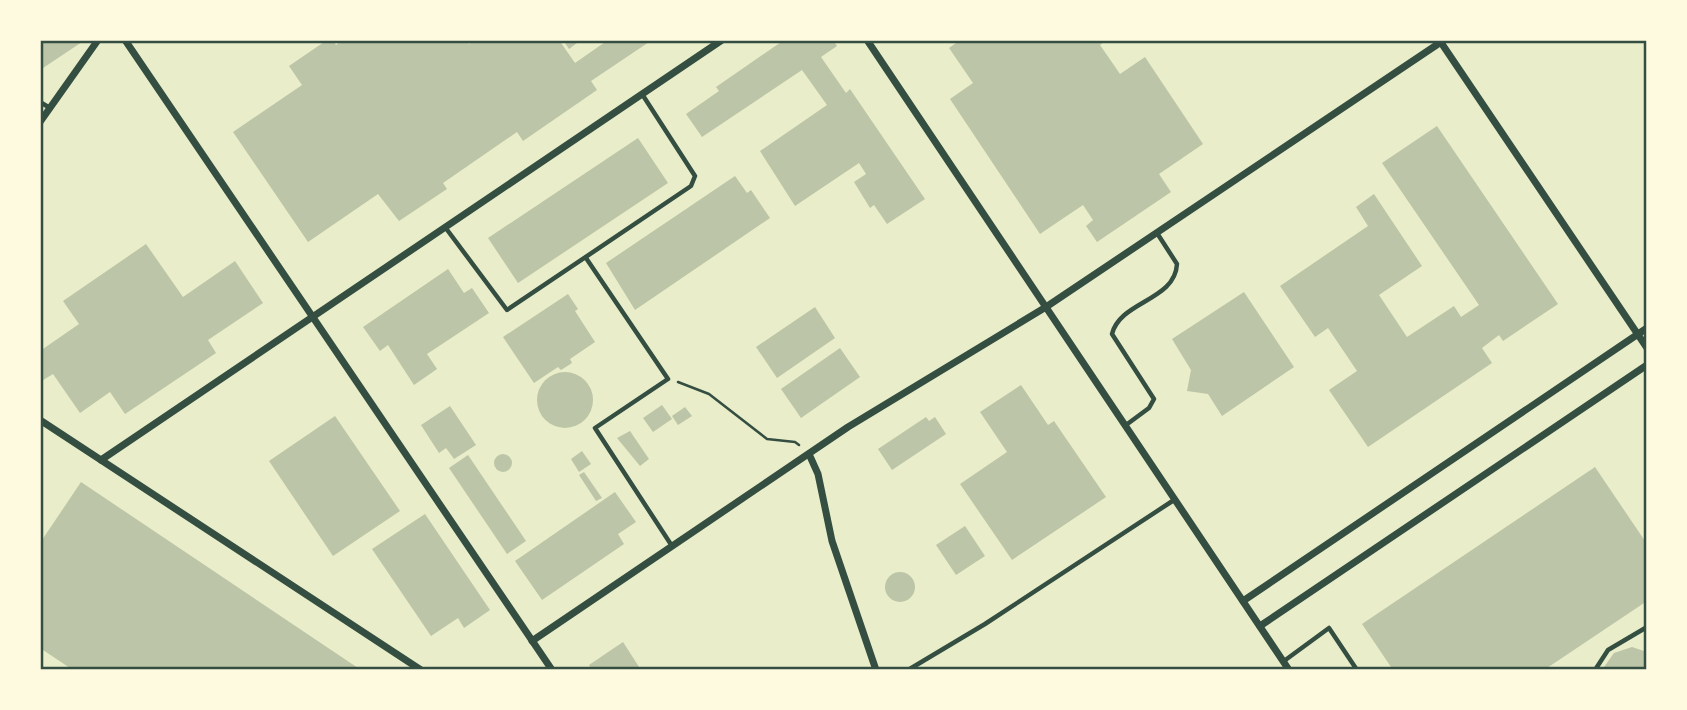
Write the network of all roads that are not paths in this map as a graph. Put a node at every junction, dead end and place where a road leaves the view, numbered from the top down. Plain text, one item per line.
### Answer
1 (98, 40) edge
2 (125, 40) edge
3 (722, 40) edge
4 (867, 40) edge
5 (1441, 41) edge
6 (642, 94) junction
7 (40, 102) edge
8 (50, 108) junction
9 (40, 122) edge
10 (445, 228) junction
11 (1156, 233) junction
12 (586, 258) junction
13 (1046, 307) junction
14 (312, 318) junction
15 (1647, 328) edge
16 (1637, 334) junction
17 (1647, 348) edge
18 (1647, 365) edge
19 (40, 420) edge
20 (1125, 426) junction
21 (809, 454) junction
22 (101, 460) junction
23 (1175, 499) junction
24 (672, 546) junction
25 (1243, 601) junction
26 (1260, 626) junction
27 (1647, 627) edge
28 (532, 641) junction
29 (1284, 661) junction
30 (421, 670) edge
31 (551, 670) edge
32 (876, 670) edge
33 (908, 670) edge
34 (1289, 670) edge
35 (1357, 670) edge
36 (1595, 670) edge

1 - 8 street
2 - 14 street
3 - 6 street
4 - 13 street
5 - 11 street
5 - 16 street
6 - 10 street
6 - 12 lane
7 - 8 lane
8 - 9 street
10 - 12 lane
10 - 14 street
11 - 13 street
11 - 20 lane
12 - 24 lane
13 - 20 street
13 - 21 street
14 - 22 street
14 - 28 street
15 - 16 street
16 - 17 street
16 - 25 street
18 - 26 street
19 - 22 street
20 - 23 street
21 - 24 street
21 - 32 street
22 - 30 street
23 - 25 street
23 - 33 lane
24 - 28 street
25 - 26 street
26 - 29 street
27 - 36 lane
28 - 31 street
29 - 34 street
29 - 35 lane

